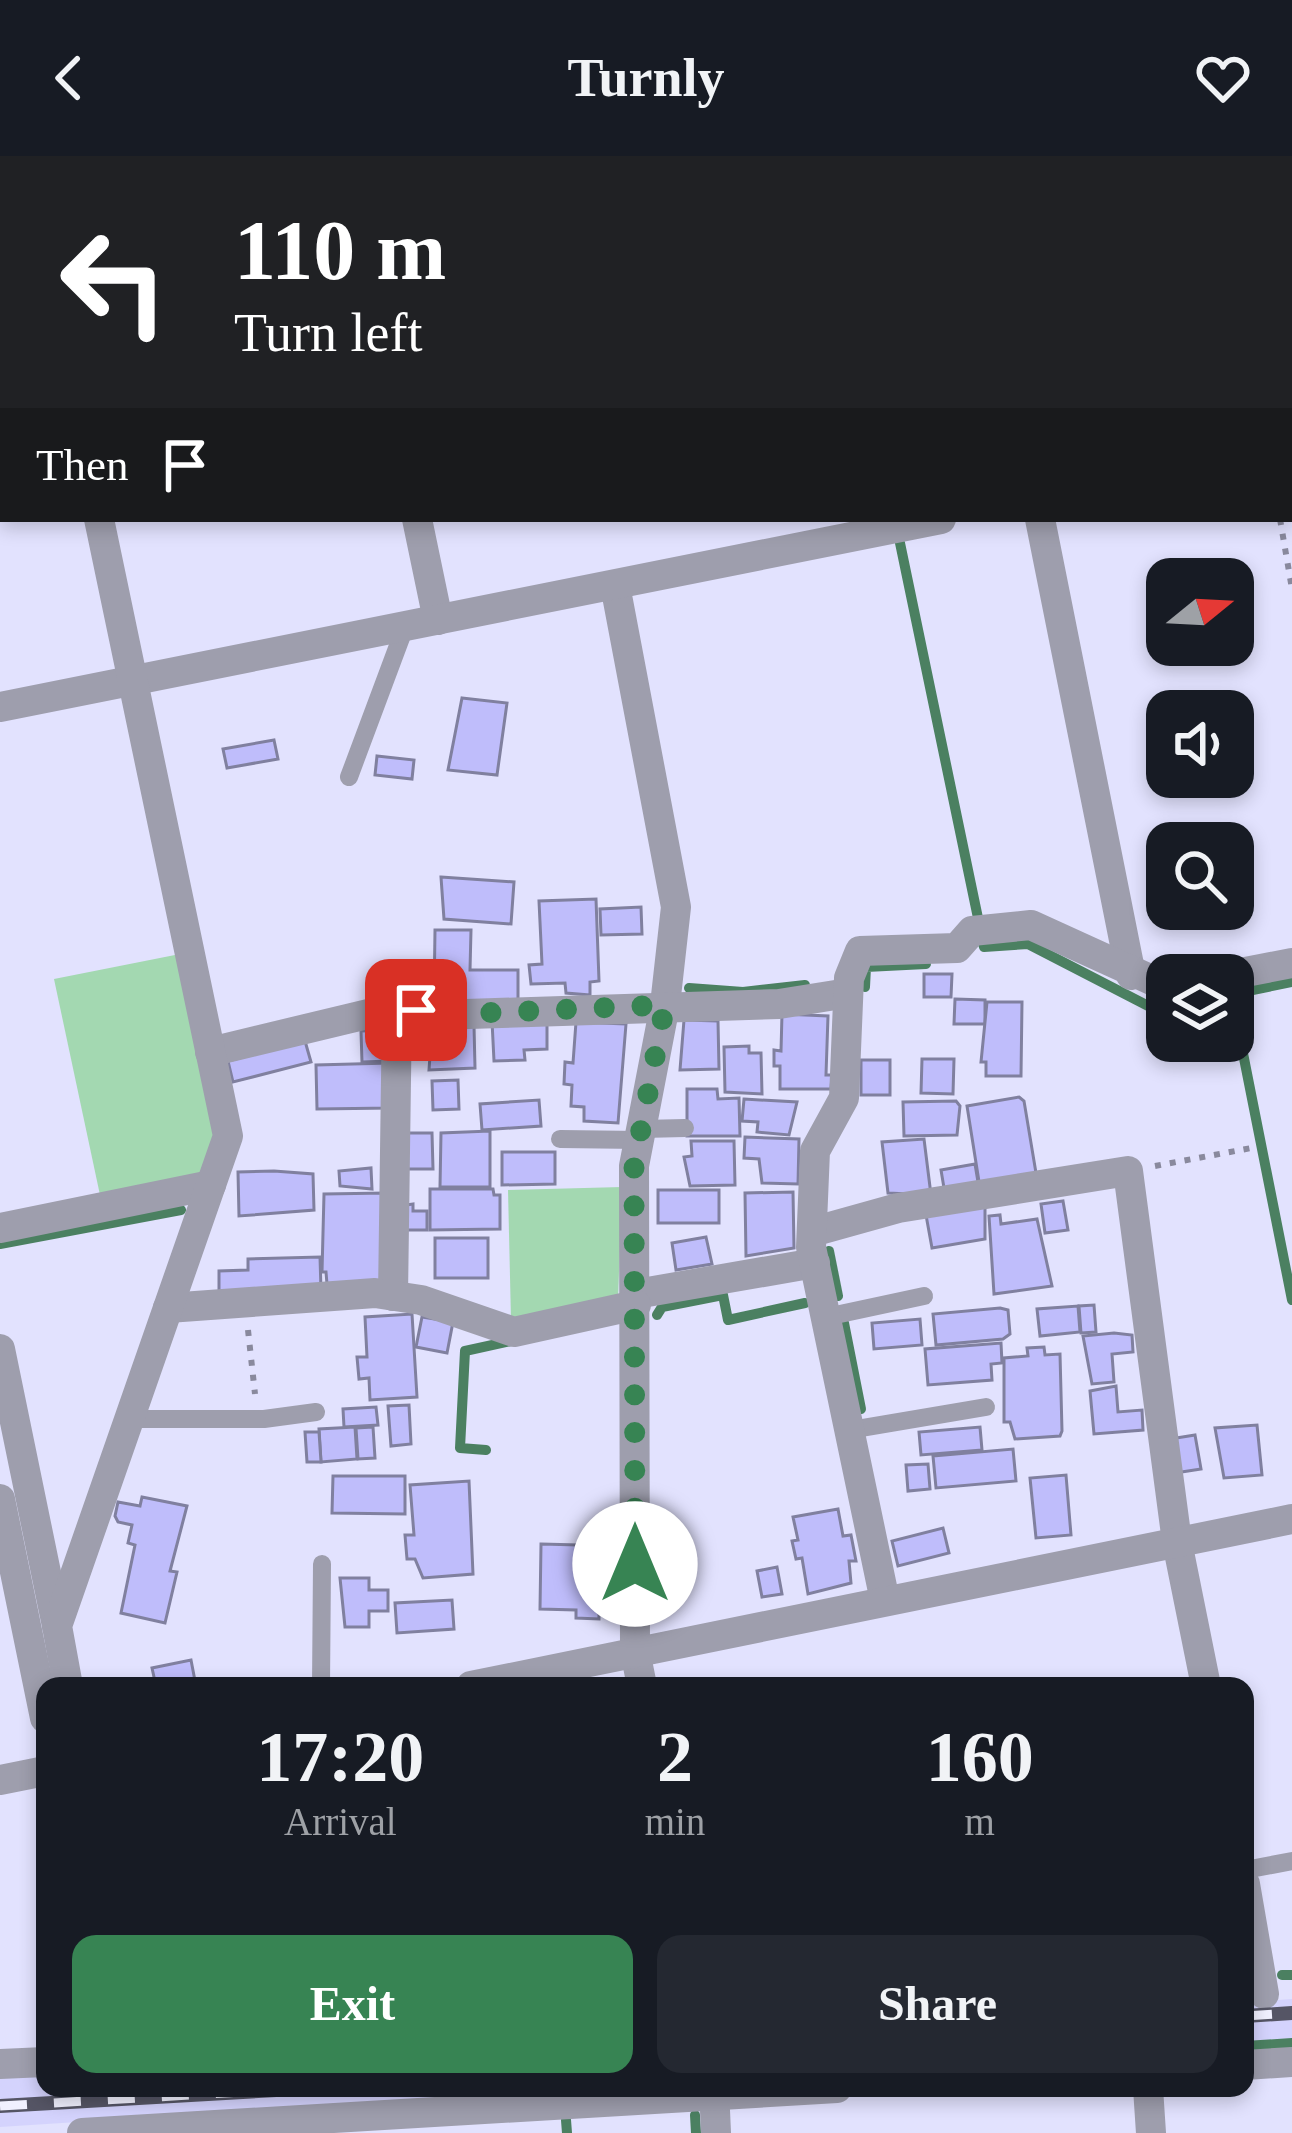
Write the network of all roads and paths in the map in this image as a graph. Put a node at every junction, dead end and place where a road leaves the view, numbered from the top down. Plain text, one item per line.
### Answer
1 (100, 522) edge
2 (418, 522) edge
3 (917, 522) edge
4 (1041, 522) edge
5 (1281, 522) edge
6 (615, 585) junction
7 (1292, 589) edge
8 (438, 620) junction
9 (405, 627) junction
10 (131, 681) junction
11 (0, 707) edge
12 (349, 777) dead end
13 (1292, 963) edge
14 (1254, 970) edge
15 (1131, 974) junction
16 (1146, 979) edge
17 (848, 993) junction
18 (665, 1005) junction
19 (397, 1006) junction
20 (210, 1052) junction
21 (686, 1128) dead end
22 (640, 1135) junction
23 (560, 1139) dead end
24 (1257, 1148) dead end
25 (1128, 1171) junction
26 (211, 1186) junction
27 (0, 1228) edge
28 (813, 1248) junction
29 (393, 1296) junction
30 (924, 1296) dead end
31 (636, 1299) junction
32 (245, 1303) junction
33 (168, 1308) junction
34 (826, 1317) junction
35 (0, 1349) edge
36 (986, 1407) dead end
37 (316, 1412) dead end
38 (129, 1419) junction
39 (257, 1419) junction
40 (850, 1430) junction
41 (0, 1499) edge
42 (1292, 1519) edge
43 (1177, 1542) junction
44 (322, 1564) dead end
45 (885, 1600) junction
46 (57, 1626) junction
47 (635, 1651) junction
48 (37, 1677) edge
49 (66, 1677) edge
50 (321, 1677) edge
51 (512, 1677) edge
52 (641, 1677) edge
53 (1204, 1677) edge
54 (36, 1773) edge
55 (0, 1780) edge
56 (1292, 1862) edge
57 (1254, 1868) edge
58 (1254, 1963) edge
59 (1267, 1994) edge
60 (36, 2062) edge
61 (1292, 2062) edge
62 (0, 2064) edge
63 (1254, 2065) edge
64 (655, 2097) edge
65 (714, 2097) edge
66 (1149, 2097) edge
67 (407, 2122) edge
68 (82, 2133) edge
69 (716, 2133) edge
70 (1151, 2133) edge

1 - 10 street
2 - 8 street
3 - 6 street
4 - 15 street
5 - 7 path
6 - 8 street
6 - 18 street
8 - 9 street
9 - 10 street
9 - 12 lane
10 - 11 street
10 - 20 street
13 - 14 street
15 - 16 street
15 - 17 street
17 - 18 street
17 - 28 street
18 - 19 street
18 - 22 street
19 - 20 street
19 - 29 street
20 - 26 street
21 - 22 lane
22 - 23 lane
22 - 31 street
24 - 25 path
25 - 28 street
25 - 43 street
26 - 27 street
26 - 33 street
28 - 31 street
28 - 34 street
29 - 31 street
29 - 32 street
30 - 34 lane
31 - 47 street
32 - 33 street
32 - 39 path
33 - 38 street
34 - 40 street
35 - 46 street
36 - 40 lane
37 - 39 lane
38 - 39 lane
38 - 46 street
40 - 45 street
41 - 48 street
42 - 43 street
43 - 45 street
43 - 53 street
44 - 50 lane
45 - 47 street
46 - 49 street
47 - 51 street
47 - 52 street
54 - 55 street
56 - 57 lane
58 - 59 street
60 - 62 street
61 - 63 street
64 - 67 street
65 - 69 street
66 - 70 street
67 - 68 street

